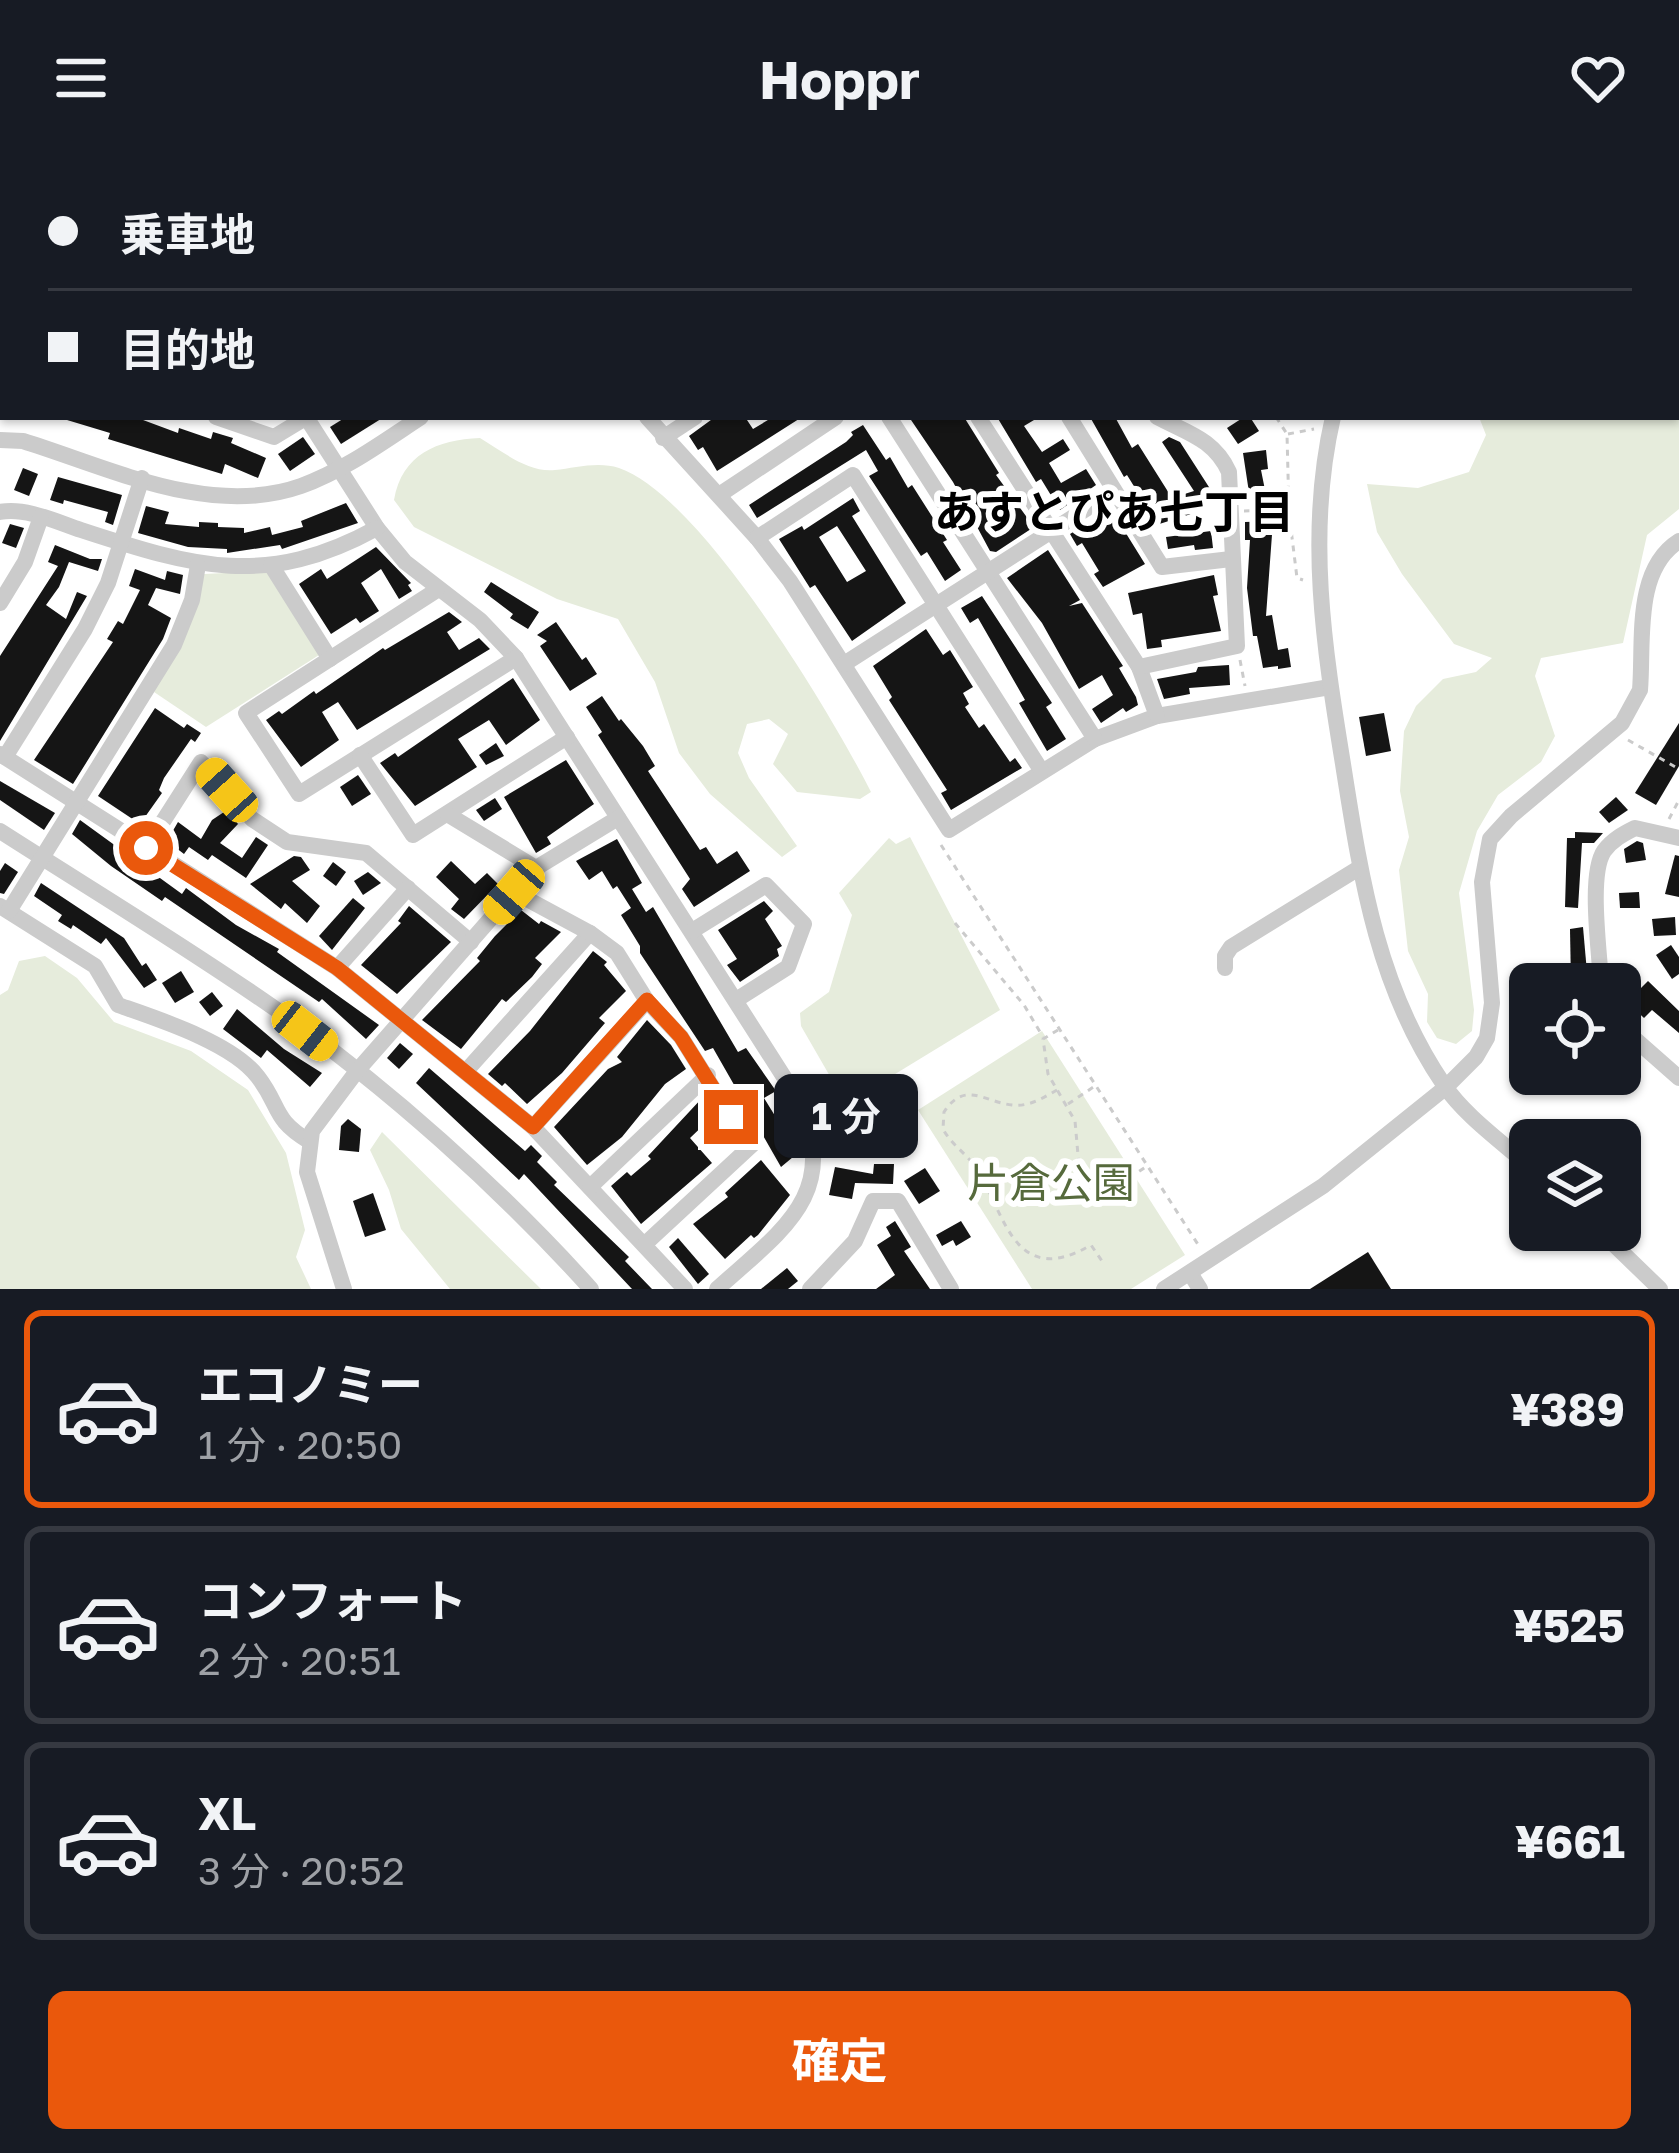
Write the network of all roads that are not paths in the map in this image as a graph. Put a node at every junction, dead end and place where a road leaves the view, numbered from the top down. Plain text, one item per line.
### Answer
1 (225, 420) edge
2 (302, 420) edge
3 (309, 420) edge
4 (417, 420) edge
5 (649, 420) edge
6 (690, 420) edge
7 (832, 420) edge
8 (891, 420) edge
9 (980, 420) edge
10 (1071, 420) edge
11 (1164, 420) edge
12 (1333, 420) edge
13 (663, 438) junction
14 (0, 440) edge
15 (340, 469) junction
16 (142, 478) junction
17 (1114, 491) junction
18 (719, 495) junction
19 (0, 512) edge
20 (41, 517) junction
21 (377, 529) junction
22 (1052, 531) junction
23 (758, 538) junction
24 (1679, 541) edge
25 (121, 543) junction
26 (1231, 559) junction
27 (271, 565) junction
28 (198, 566) junction
29 (990, 572) junction
30 (437, 590) junction
31 (0, 603) edge
32 (937, 605) junction
33 (516, 658) junction
34 (330, 659) junction
35 (844, 664) junction
36 (1139, 667) junction
37 (1330, 687) junction
38 (1156, 716) junction
39 (566, 737) junction
40 (1095, 739) junction
41 (3, 755) edge
42 (360, 755) junction
43 (1041, 770) junction
44 (76, 802) junction
45 (447, 814) junction
46 (618, 818) junction
47 (0, 831) edge
48 (1671, 836) edge
49 (146, 848) junction
50 (42, 858) junction
51 (1359, 868) junction
52 (408, 888) junction
53 (4, 909) edge
54 (692, 931) junction
55 (590, 933) junction
56 (471, 942) junction
57 (1600, 963) edge
58 (337, 968) junction
59 (1225, 968) dead end
60 (647, 1000) junction
61 (736, 1000) junction
62 (404, 1022) junction
63 (1641, 1045) edge
64 (467, 1070) junction
65 (357, 1071) junction
66 (708, 1075) junction
67 (1679, 1078) edge
68 (1445, 1088) junction
69 (533, 1127) junction
70 (309, 1142) junction
71 (1509, 1147) edge
72 (590, 1187) junction
73 (645, 1244) junction
74 (1621, 1251) edge
75 (1195, 1281) edge
76 (344, 1289) edge
77 (591, 1289) edge
78 (685, 1289) edge
79 (717, 1289) edge
80 (810, 1289) edge
81 (951, 1289) edge
82 (1164, 1289) edge
83 (1660, 1289) edge

1 - 2 street
3 - 15 street
4 - 15 street
5 - 13 street
6 - 13 street
7 - 18 street
8 - 29 street
9 - 22 street
10 - 17 street
11 - 26 street
12 - 37 street
13 - 18 street
14 - 16 street
15 - 16 street
15 - 21 street
16 - 25 street
17 - 22 street
17 - 26 street
18 - 23 street
19 - 20 street
20 - 25 street
20 - 31 street
21 - 27 street
21 - 30 street
22 - 29 street
22 - 36 street
23 - 32 street
23 - 35 street
24 - 68 street
25 - 28 street
25 - 41 street
26 - 36 street
27 - 28 street
27 - 34 street
28 - 44 street
29 - 32 street
29 - 40 street
30 - 33 street
30 - 34 street
32 - 35 street
32 - 43 street
33 - 39 street
33 - 42 street
34 - 42 street
35 - 43 street
36 - 38 street
37 - 38 street
37 - 51 street
38 - 40 street
39 - 45 street
39 - 46 street
40 - 43 street
41 - 44 street
42 - 45 street
44 - 49 street
44 - 50 street
45 - 46 street
46 - 54 street
47 - 50 street
48 - 57 street
49 - 52 street
49 - 58 street
50 - 53 street
50 - 65 street
51 - 59 street
51 - 68 street
52 - 56 street
52 - 58 street
53 - 70 street
54 - 61 street
54 - 61 street
55 - 56 street
55 - 60 street
55 - 64 street
56 - 62 street
58 - 62 street
60 - 66 street
60 - 69 street
61 - 79 street
62 - 64 street
62 - 65 street
63 - 67 street
64 - 69 street
65 - 70 street
65 - 77 street
66 - 72 street
66 - 73 street
68 - 71 street
68 - 75 street
69 - 72 street
70 - 76 street
72 - 73 street
73 - 78 street
74 - 83 street
75 - 82 street
80 - 81 street

